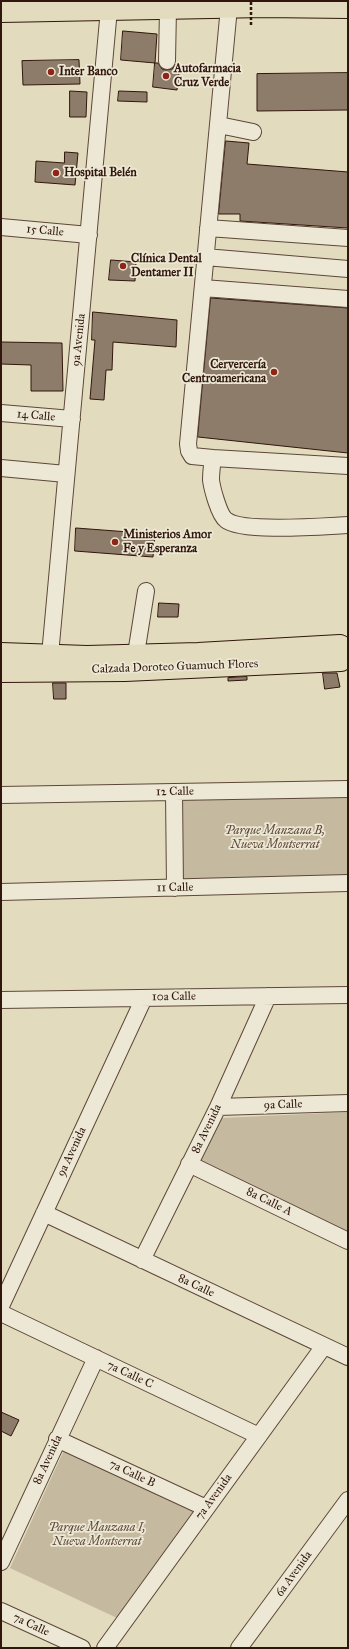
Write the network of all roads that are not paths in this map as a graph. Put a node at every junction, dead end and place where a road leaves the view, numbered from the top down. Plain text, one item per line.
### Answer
1 (300, 4) edge
2 (229, 7) junction
3 (348, 7) edge
4 (168, 8) junction
5 (109, 9) junction
6 (1, 11) edge
7 (167, 61) dead end
8 (219, 125) junction
9 (253, 132) dead end
10 (1, 228) edge
11 (208, 228) junction
12 (90, 235) junction
13 (348, 238) edge
14 (205, 257) junction
15 (348, 269) edge
16 (203, 288) junction
17 (348, 299) edge
18 (1, 413) edge
19 (72, 419) junction
20 (212, 458) junction
21 (348, 466) edge
22 (1, 468) edge
23 (66, 474) junction
24 (348, 525) edge
25 (146, 591) dead end
26 (348, 649) edge
27 (1, 653) edge
28 (136, 654) junction
29 (348, 656) edge
30 (49, 663) junction
31 (1, 672) edge
32 (348, 789) edge
33 (174, 792) junction
34 (1, 795) edge
35 (348, 883) edge
36 (175, 888) junction
37 (1, 892) edge
38 (348, 995) edge
39 (268, 996) junction
40 (144, 998) junction
41 (1, 1000) edge
42 (348, 1103) edge
43 (218, 1107) junction
44 (189, 1164) junction
45 (44, 1213) junction
46 (348, 1241) edge
47 (142, 1260) junction
48 (1, 1306) edge
49 (1, 1313) edge
50 (324, 1346) junction
51 (96, 1358) junction
52 (348, 1358) edge
53 (259, 1436) junction
54 (57, 1439) junction
55 (348, 1500) edge
56 (206, 1508) junction
57 (1, 1562) edge
58 (1, 1611) edge
59 (82, 1648) edge
60 (105, 1648) edge
61 (239, 1648) edge

1 - 2 highway
1 - 3 highway
2 - 4 highway
2 - 8 street
4 - 5 highway
4 - 7 street
5 - 6 highway
5 - 12 street, 9a Avenida
8 - 9 street
8 - 11 street
10 - 12 street, 15 Calle
11 - 13 street
11 - 14 street
12 - 19 street, 9a Avenida
14 - 15 street
14 - 16 street
16 - 17 street
16 - 20 street
18 - 19 street, 14 Calle
19 - 23 street, 9a Avenida
20 - 21 street
20 - 24 street
22 - 23 street
23 - 30 street, 9a Avenida
25 - 28 street
26 - 28 main road, Calzada Doroteo Guamuch Flores
27 - 30 main road, Calzada Doroteo Guamuch Flores
28 - 30 main road, Calzada Doroteo Guamuch Flores
29 - 30 main road, Calzada Doroteo Guamuch Flores
30 - 31 main road, Calzada Doroteo Guamuch Flores
32 - 33 street, 12 Calle
33 - 34 street, 12 Calle
33 - 36 street
35 - 36 street, 11 Calle
36 - 37 street, 11 Calle
38 - 39 street, 10a Calle
39 - 40 street, 10a Calle
39 - 43 street, 8a Avenida
40 - 41 street, 10a Calle
40 - 45 street, 9a Avenida
42 - 43 street, 9a Calle
43 - 44 street, 8a Avenida
44 - 46 street, 8a Calle A
44 - 47 street, 8a Avenida
45 - 47 street, 8a Calle
45 - 48 street, 9a Avenida
47 - 50 street, 8a Calle
49 - 51 street, 7a Calle C
50 - 52 street, 8a Calle
50 - 53 street, 7a Avenida
51 - 53 street, 7a Calle C
51 - 54 street, 8a Avenida
53 - 56 street, 7a Avenida
54 - 56 street, 7a Calle B
54 - 57 street, 8a Avenida
55 - 61 street, 6a Avenida
56 - 60 street, 7a Avenida
58 - 59 street, 7a Calle

